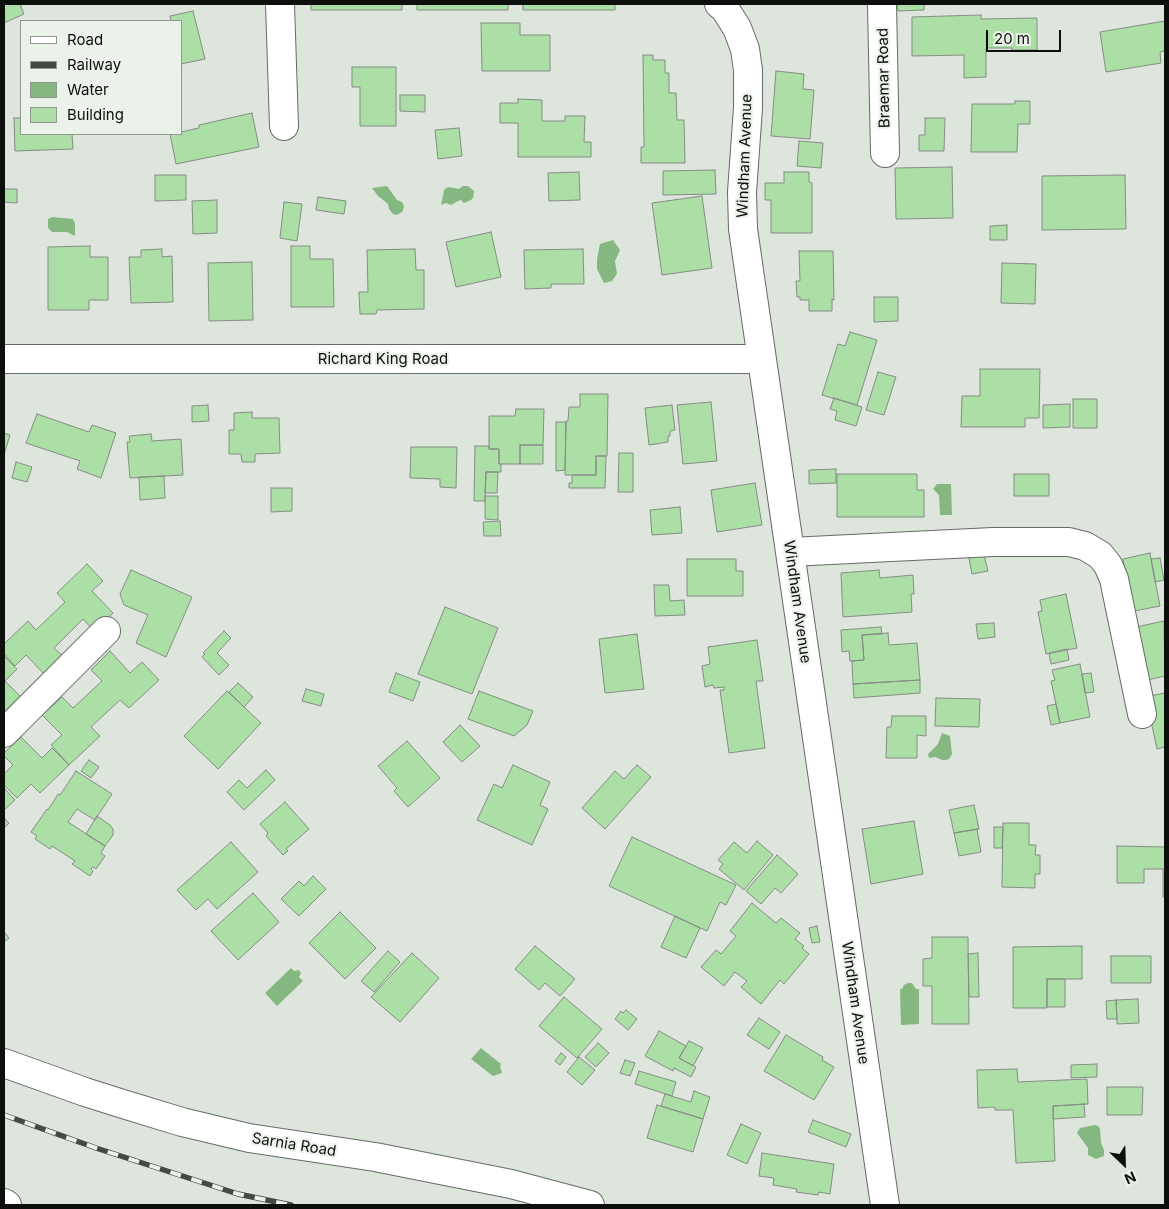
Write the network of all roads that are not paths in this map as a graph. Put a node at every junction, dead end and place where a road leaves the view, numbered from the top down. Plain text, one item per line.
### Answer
1 (280, 4) edge
2 (719, 4) edge
3 (882, 4) edge
4 (284, 126) dead end
5 (885, 153) dead end
6 (4, 359) edge
7 (761, 359) junction
8 (790, 552) junction
9 (106, 631) dead end
10 (1142, 714) dead end
11 (4, 733) edge
12 (4, 1063) edge
13 (4, 1203) edge
14 (7, 1205) edge
15 (590, 1205) edge
16 (885, 1205) edge

1 - 4 street
2 - 7 street, Windham Avenue
3 - 5 street, Braemar Road
6 - 7 street, Richard King Road
7 - 8 street, Windham Avenue
8 - 10 street
8 - 16 street, Windham Avenue
9 - 11 street
12 - 15 street, Sarnia Road
13 - 14 street

